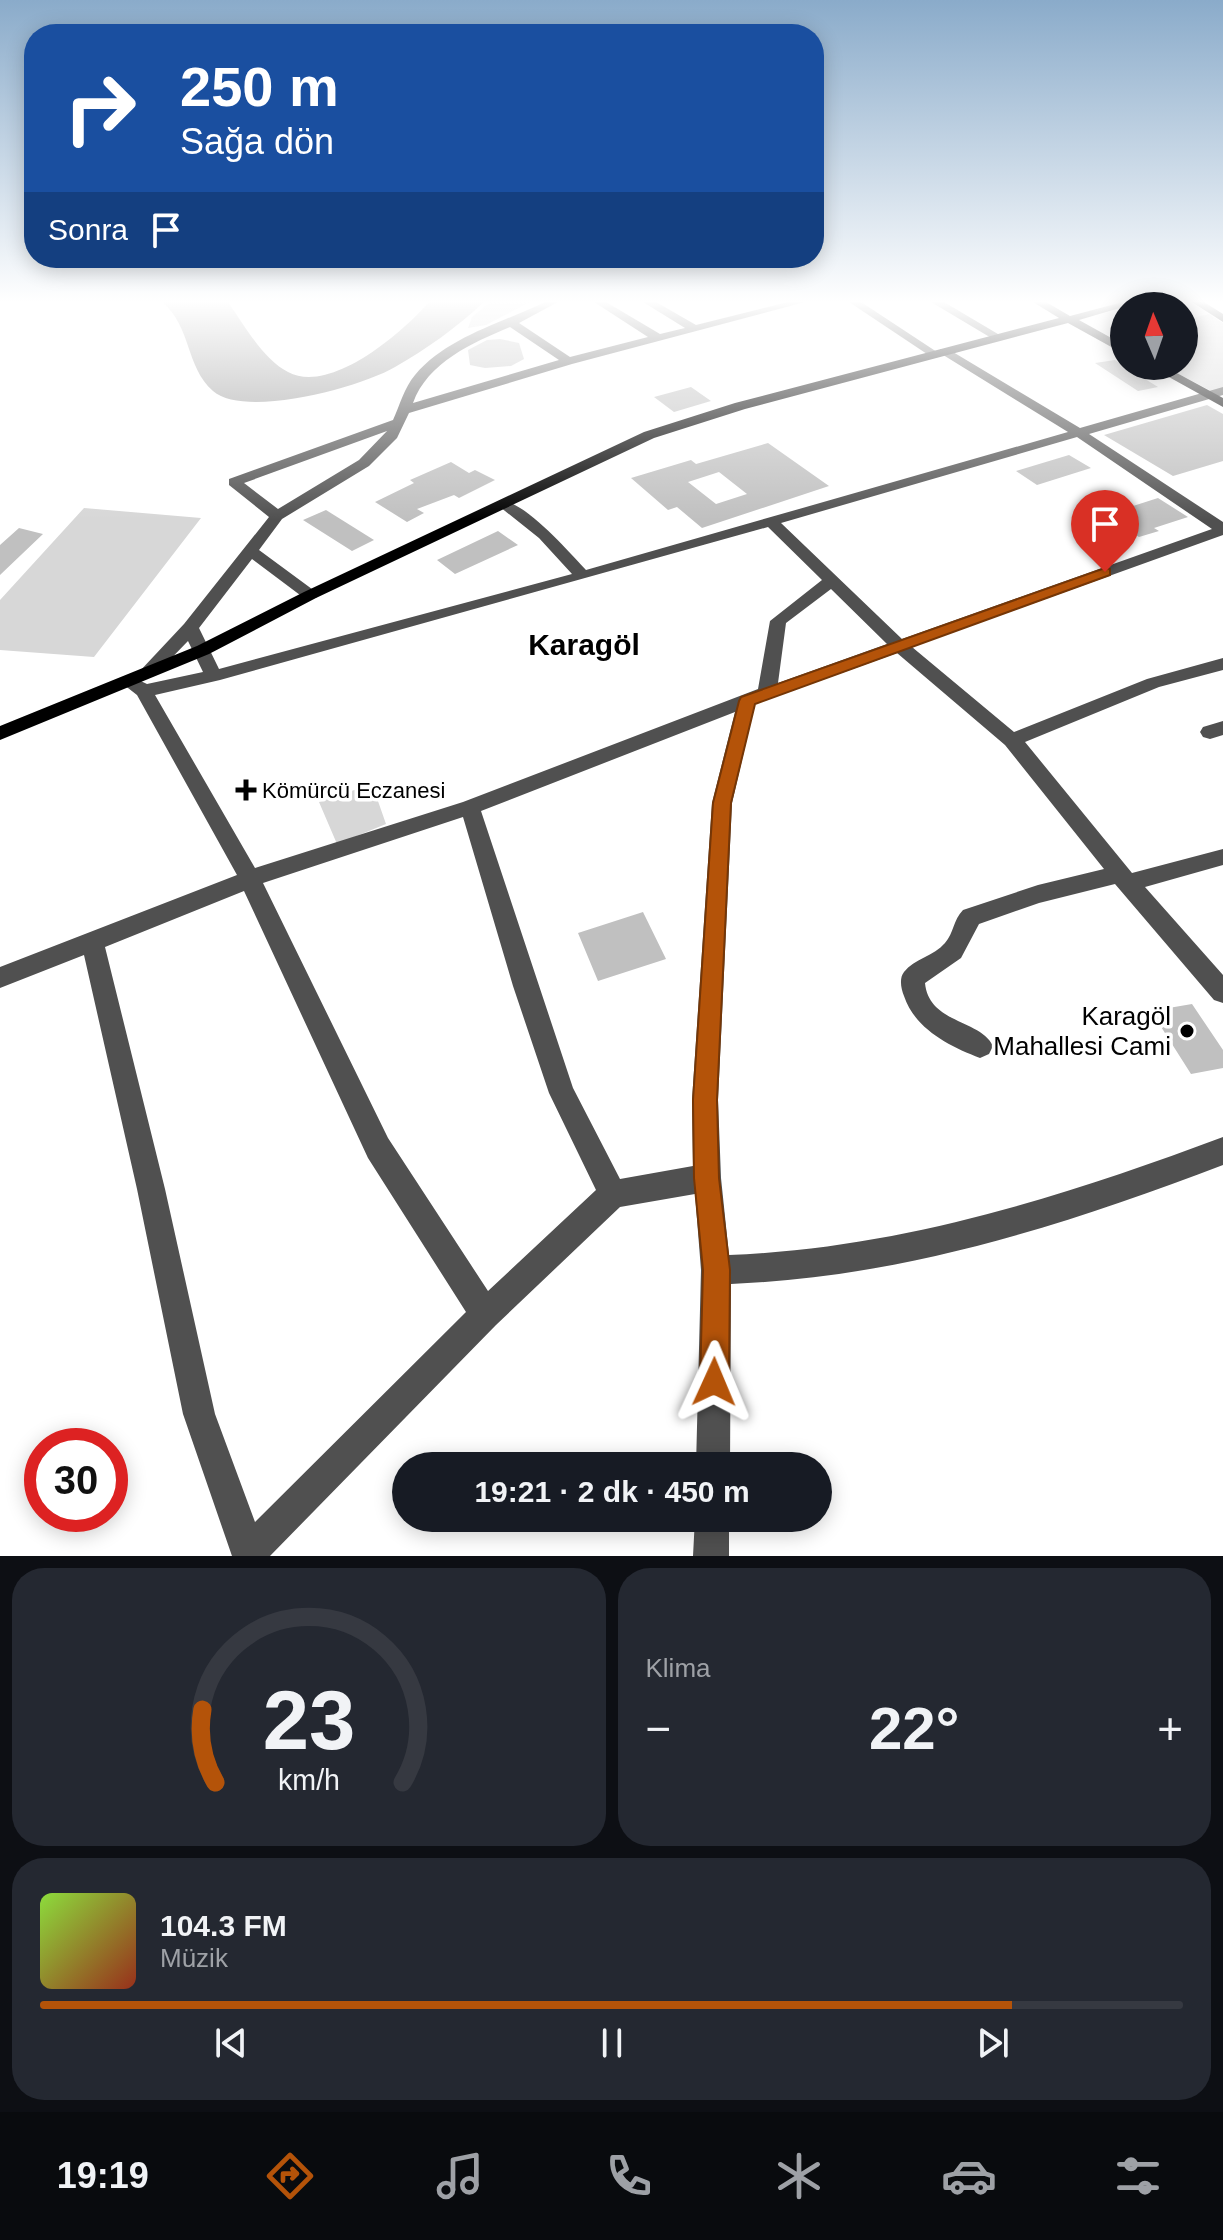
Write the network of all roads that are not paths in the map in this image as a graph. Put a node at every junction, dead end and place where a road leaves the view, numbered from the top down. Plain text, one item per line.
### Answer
1 (424, 375) edge
2 (527, 375) edge
3 (858, 375) edge
4 (977, 375) edge
5 (1184, 380) edge
6 (1218, 396) edge
7 (401, 416) junction
8 (1079, 433) junction
9 (505, 504) junction
10 (277, 516) junction
11 (771, 522) junction
12 (1223, 530) edge
13 (252, 552) junction
14 (583, 576) junction
15 (831, 581) junction
16 (310, 595) junction
17 (190, 628) junction
18 (898, 645) junction
19 (203, 650) junction
20 (1223, 664) edge
21 (214, 676) junction
22 (140, 681) junction
23 (757, 697) junction
24 (0, 733) edge
25 (1012, 740) junction
26 (470, 807) junction
27 (1223, 857) edge
28 (250, 879) junction
29 (1124, 879) junction
30 (92, 941) junction
31 (0, 978) edge
32 (1223, 992) edge
33 (980, 1046) dead end
34 (1223, 1151) edge
35 (707, 1178) junction
36 (613, 1194) junction
37 (716, 1270) junction
38 (485, 1314) junction
39 (713, 1452) edge
40 (712, 1532) edge
41 (250, 1554) edge
42 (711, 1556) edge

1 - 7 street
2 - 7 street
3 - 9 main road
4 - 8 street
5 - 6 main road
6 - 8 street
7 - 10 street
7 - 10 street
8 - 11 street
8 - 12 street
9 - 14 street
9 - 16 main road
10 - 13 street
11 - 14 street
11 - 15 street
12 - 18 street
13 - 16 street
13 - 17 street
14 - 21 street
15 - 18 street
15 - 23 street
16 - 19 main road
17 - 19 street
17 - 22 street
18 - 23 street
18 - 25 street
19 - 21 street
19 - 22 main road
20 - 25 street
21 - 22 street
22 - 24 main road
22 - 28 street
23 - 26 street
23 - 35 street
25 - 29 street
26 - 28 street
26 - 36 street
27 - 29 street
28 - 30 street
28 - 38 street
29 - 32 street
29 - 33 street
30 - 31 street
30 - 41 street
34 - 37 street
35 - 36 street
35 - 37 street
36 - 38 street
37 - 39 street
38 - 41 street
40 - 42 street

